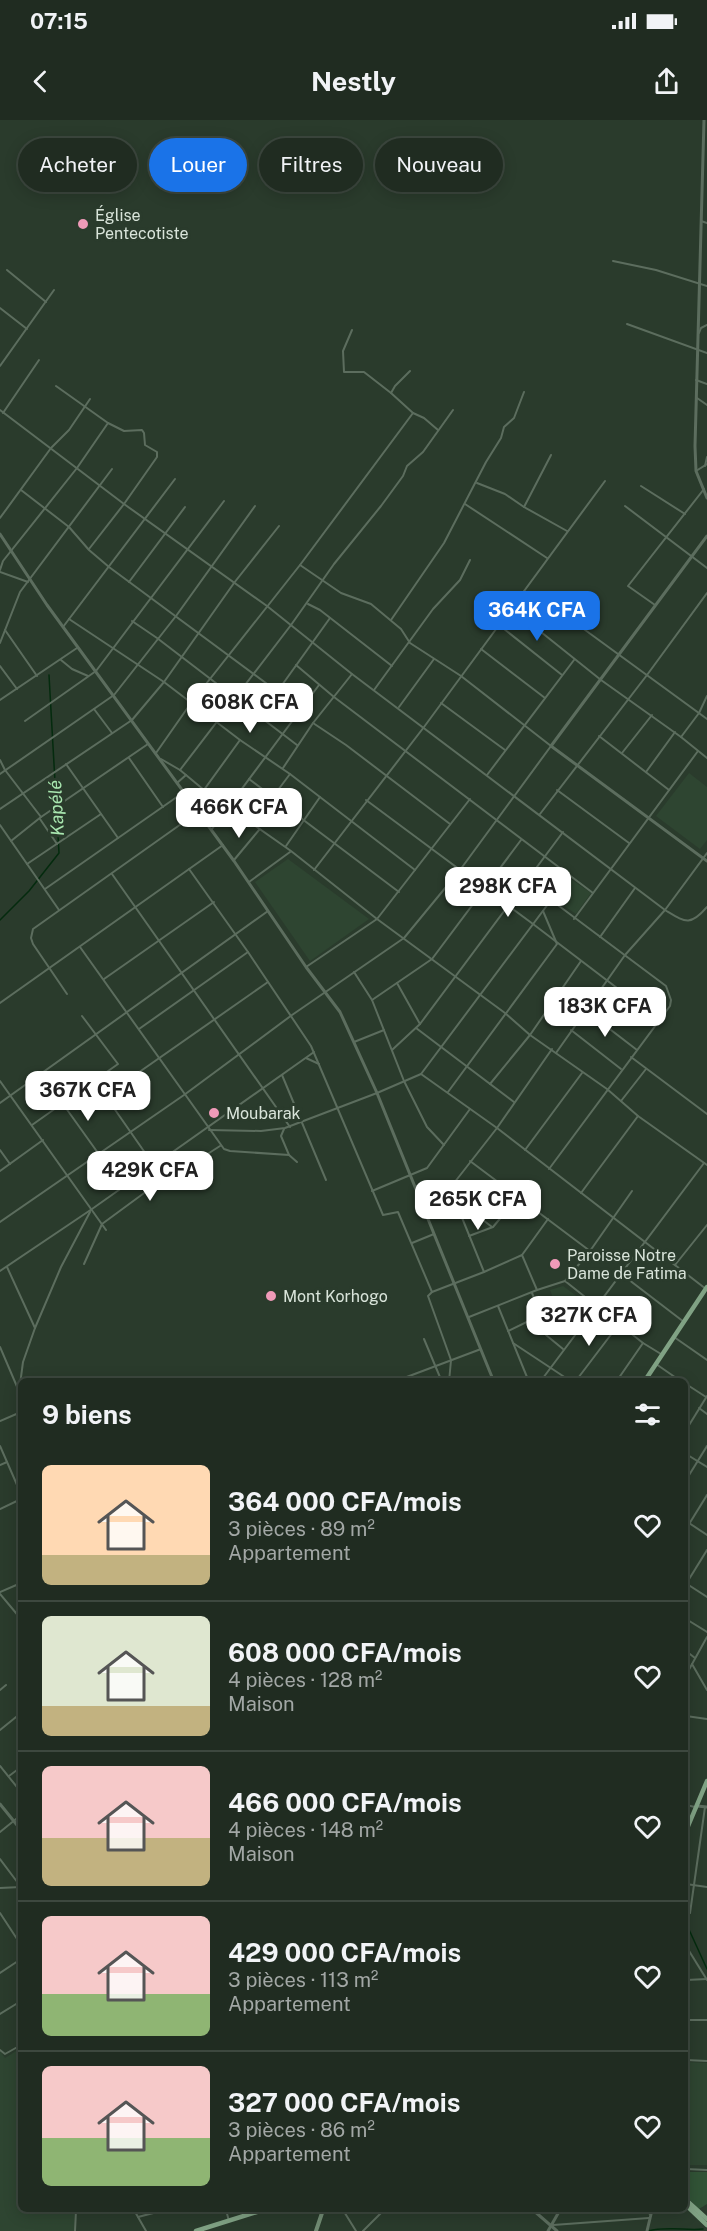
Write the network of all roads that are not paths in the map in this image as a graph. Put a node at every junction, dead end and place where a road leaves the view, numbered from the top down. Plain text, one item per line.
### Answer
1 (704, 120) edge
2 (702, 190) junction
3 (707, 192) edge
4 (701, 221) junction
5 (707, 223) edge
6 (613, 261) dead end
7 (7, 270) dead end
8 (700, 283) junction
9 (707, 286) edge
10 (54, 290) dead end
11 (46, 302) junction
12 (0, 308) edge
13 (627, 324) dead end
14 (707, 325) edge
15 (27, 329) junction
16 (352, 330) dead end
17 (698, 335) junction
18 (697, 350) junction
19 (707, 353) edge
20 (39, 360) dead end
21 (0, 366) edge
22 (410, 371) dead end
23 (696, 380) junction
24 (707, 384) edge
25 (56, 386) dead end
26 (524, 392) dead end
27 (392, 393) junction
28 (696, 397) junction
29 (90, 399) dead end
30 (707, 405) edge
31 (86, 406) junction
32 (453, 410) dead end
33 (2, 412) edge
34 (413, 413) junction
35 (108, 423) junction
36 (438, 430) junction
37 (51, 448) junction
38 (551, 455) dead end
39 (707, 457) edge
40 (706, 465) edge
41 (76, 468) junction
42 (112, 469) dead end
43 (696, 471) junction
44 (175, 479) dead end
45 (605, 482) dead end
46 (477, 483) junction
47 (101, 486) junction
48 (641, 486) dead end
49 (704, 489) junction
50 (21, 490) junction
51 (707, 498) edge
52 (224, 501) dead end
53 (124, 504) junction
54 (465, 504) junction
55 (255, 506) dead end
56 (625, 506) dead end
57 (185, 507) dead end
58 (524, 507) junction
59 (45, 509) junction
60 (685, 514) junction
61 (0, 518) edge
62 (144, 519) junction
63 (279, 526) dead end
64 (69, 527) junction
65 (567, 531) junction
66 (0, 534) edge
67 (166, 534) junction
68 (707, 536) edge
69 (667, 537) junction
70 (187, 549) junction
71 (89, 550) junction
72 (12, 551) junction
73 (693, 556) junction
74 (548, 558) junction
75 (470, 560) dead end
76 (300, 565) junction
77 (109, 567) junction
78 (212, 567) junction
79 (707, 568) edge
80 (0, 571) edge
81 (324, 580) junction
82 (29, 581) junction
83 (129, 582) junction
84 (234, 583) junction
85 (707, 593) edge
86 (150, 597) junction
87 (307, 604) junction
88 (267, 606) junction
89 (656, 606) junction
90 (511, 608) junction
91 (176, 616) junction
92 (330, 618) junction
93 (69, 619) junction
94 (570, 619) dead end
95 (391, 620) junction
96 (132, 621) junction
97 (291, 625) junction
98 (499, 625) junction
99 (63, 627) junction
100 (5, 630) junction
101 (2, 634) edge
102 (199, 634) junction
103 (157, 638) junction
104 (312, 642) junction
105 (0, 643) edge
106 (410, 643) junction
107 (79, 647) junction
108 (112, 649) junction
109 (481, 649) junction
110 (619, 655) junction
111 (228, 656) junction
112 (181, 657) junction
113 (434, 659) junction
114 (575, 659) junction
115 (61, 660) junction
116 (137, 665) junction
117 (296, 665) junction
118 (0, 666) edge
119 (392, 666) junction
120 (96, 671) junction
121 (352, 674) junction
122 (253, 675) junction
123 (562, 675) junction
124 (647, 675) junction
125 (37, 676) junction
126 (88, 676) junction
127 (460, 676) junction
128 (210, 679) junction
129 (601, 680) junction
130 (164, 682) junction
131 (320, 685) junction
132 (17, 690) junction
133 (375, 690) junction
134 (277, 692) junction
135 (114, 695) junction
136 (707, 696) edge
137 (334, 697) junction
138 (236, 698) junction
139 (545, 698) junction
140 (629, 699) junction
141 (0, 700) edge
142 (191, 703) junction
143 (441, 703) junction
144 (398, 708) junction
145 (94, 709) junction
146 (301, 709) junction
147 (699, 713) junction
148 (652, 715) junction
149 (707, 719) edge
150 (132, 720) junction
151 (25, 721) dead end
152 (217, 722) junction
153 (313, 723) junction
154 (525, 726) junction
155 (424, 727) junction
156 (675, 732) junction
157 (112, 733) junction
158 (282, 734) junction
159 (598, 736) junction
160 (681, 736) junction
161 (240, 740) junction
162 (149, 744) junction
163 (297, 745) junction
164 (551, 746) junction
165 (505, 750) junction
166 (405, 751) junction
167 (698, 751) junction
168 (156, 753) junction
169 (622, 754) junction
170 (265, 757) junction
171 (129, 758) junction
172 (707, 758) edge
173 (160, 759) junction
174 (0, 760) edge
175 (66, 764) junction
176 (576, 766) junction
177 (283, 769) junction
178 (5, 770) junction
179 (180, 770) junction
180 (646, 772) junction
181 (0, 774) edge
182 (290, 774) junction
183 (186, 775) junction
184 (487, 775) junction
185 (385, 776) junction
186 (249, 779) junction
187 (177, 783) junction
188 (83, 789) junction
189 (204, 790) junction
190 (557, 790) junction
191 (669, 790) junction
192 (184, 792) junction
193 (23, 793) junction
194 (514, 795) junction
195 (320, 797) junction
196 (272, 798) junction
197 (470, 799) junction
198 (366, 800) junction
199 (193, 804) junction
200 (227, 806) junction
201 (163, 807) junction
202 (0, 809) edge
203 (198, 812) junction
204 (101, 814) junction
205 (540, 814) junction
206 (40, 818) junction
207 (649, 819) junction
208 (303, 820) junction
209 (496, 820) junction
210 (351, 821) junction
211 (450, 824) junction
212 (0, 825) edge
213 (211, 830) junction
214 (259, 830) junction
215 (563, 832) junction
216 (118, 838) junction
217 (522, 840) junction
218 (10, 841) junction
219 (334, 843) junction
220 (629, 843) junction
221 (57, 844) junction
222 (223, 845) junction
223 (285, 847) junction
224 (432, 849) junction
225 (291, 851) junction
226 (707, 853) edge
227 (545, 857) junction
228 (705, 860) edge
229 (234, 861) junction
230 (27, 864) junction
231 (611, 868) junction
232 (189, 869) junction
233 (314, 870) junction
234 (415, 870) junction
235 (460, 870) junction
236 (112, 874) junction
237 (569, 876) junction
238 (249, 882) junction
239 (636, 887) junction
240 (485, 888) junction
241 (45, 889) junction
242 (399, 892) junction
243 (593, 893) junction
244 (551, 900) junction
245 (214, 902) junction
246 (509, 906) junction
247 (136, 907) junction
248 (707, 907) edge
249 (59, 910) junction
250 (665, 910) junction
251 (543, 911) junction
252 (268, 912) junction
253 (377, 919) junction
254 (574, 919) junction
255 (533, 924) junction
256 (237, 935) junction
257 (600, 937) junction
258 (404, 938) junction
259 (159, 940) junction
260 (557, 944) junction
261 (80, 947) junction
262 (248, 952) junction
263 (625, 955) junction
264 (432, 959) junction
265 (581, 961) junction
266 (306, 967) junction
267 (51, 968) junction
268 (182, 971) junction
269 (354, 972) junction
270 (455, 976) junction
271 (104, 979) junction
272 (607, 981) junction
273 (268, 982) junction
274 (396, 983) junction
275 (194, 990) junction
276 (325, 993) junction
277 (67, 994) dead end
278 (481, 995) junction
279 (372, 1000) junction
280 (0, 1003) edge
281 (585, 1010) junction
282 (127, 1012) junction
283 (505, 1013) junction
284 (292, 1015) junction
285 (82, 1016) dead end
286 (215, 1021) junction
287 (660, 1021) junction
288 (420, 1024) junction
289 (416, 1028) junction
290 (139, 1029) junction
291 (384, 1030) junction
292 (571, 1030) junction
293 (95, 1034) junction
294 (530, 1035) junction
295 (354, 1042) junction
296 (441, 1047) junction
297 (552, 1049) junction
298 (392, 1050) junction
299 (637, 1050) junction
300 (314, 1052) junction
301 (556, 1053) junction
302 (238, 1054) junction
303 (631, 1057) junction
304 (306, 1058) junction
305 (160, 1060) junction
306 (319, 1064) junction
307 (466, 1067) junction
308 (646, 1069) junction
309 (621, 1070) junction
310 (583, 1072) junction
311 (282, 1074) junction
312 (421, 1074) junction
313 (0, 1081) edge
314 (404, 1081) junction
315 (95, 1082) junction
316 (490, 1084) junction
317 (261, 1088) junction
318 (607, 1089) junction
319 (447, 1092) junction
320 (377, 1093) junction
321 (184, 1095) junction
322 (10, 1096) junction
323 (105, 1096) junction
324 (514, 1101) junction
325 (621, 1101) junction
326 (0, 1103) edge
327 (63, 1104) junction
328 (338, 1108) junction
329 (471, 1109) junction
330 (707, 1114) edge
331 (638, 1116) junction
332 (301, 1122) junction
333 (32, 1126) junction
334 (207, 1126) junction
335 (290, 1126) junction
336 (285, 1128) junction
337 (497, 1128) junction
338 (130, 1130) junction
339 (209, 1130) junction
340 (43, 1140) junction
341 (221, 1145) junction
342 (444, 1145) junction
343 (0, 1150) edge
344 (525, 1150) junction
345 (98, 1153) junction
346 (289, 1155) junction
347 (470, 1161) junction
348 (297, 1162) dead end
349 (10, 1164) junction
350 (153, 1164) junction
351 (705, 1164) edge
352 (549, 1169) junction
353 (0, 1171) edge
354 (67, 1175) junction
355 (410, 1175) junction
356 (165, 1180) junction
357 (326, 1180) dead end
358 (372, 1191) junction
359 (632, 1191) dead end
360 (447, 1192) junction
361 (580, 1193) junction
362 (518, 1197) junction
363 (454, 1198) junction
364 (422, 1205) junction
365 (92, 1209) junction
366 (613, 1218) junction
367 (548, 1219) junction
368 (1, 1220) edge
369 (102, 1224) junction
370 (707, 1225) edge
371 (493, 1227) junction
372 (106, 1230) dead end
373 (434, 1234) junction
374 (469, 1236) junction
375 (644, 1242) junction
376 (412, 1244) junction
377 (590, 1251) junction
378 (522, 1255) junction
379 (84, 1264) dead end
380 (675, 1265) junction
381 (7, 1267) junction
382 (0, 1271) edge
383 (484, 1272) junction
384 (620, 1273) junction
385 (565, 1281) junction
386 (455, 1284) junction
387 (706, 1288) edge
388 (537, 1290) junction
389 (432, 1292) junction
390 (532, 1293) junction
391 (498, 1306) junction
392 (596, 1306) junction
393 (469, 1317) junction
394 (534, 1320) junction
395 (684, 1322) junction
396 (618, 1324) junction
397 (35, 1328) junction
398 (508, 1331) junction
399 (674, 1337) junction
400 (424, 1339) dead end
401 (513, 1343) junction
402 (643, 1343) junction
403 (0, 1347) edge
404 (481, 1349) junction
405 (563, 1349) junction
406 (662, 1354) junction
407 (451, 1360) junction
408 (707, 1360) edge
409 (656, 1364) junction
410 (435, 1366) junction
411 (549, 1367) junction
412 (21, 1378) edge
413 (404, 1378) dead end
414 (440, 1378) edge
415 (449, 1378) edge
416 (492, 1378) edge
417 (527, 1378) edge
418 (542, 1378) edge
419 (567, 1378) edge
420 (577, 1378) edge
421 (619, 1378) edge
422 (647, 1378) edge
423 (677, 1378) edge
424 (688, 1385) edge
425 (18, 1389) edge
426 (707, 1397) edge
427 (699, 1408) junction
428 (18, 1413) edge
429 (707, 1414) edge
430 (0, 1421) edge
431 (690, 1423) joint
432 (688, 1426) edge
433 (0, 1446) edge
434 (707, 1446) edge
435 (688, 1455) edge
436 (697, 1461) junction
437 (7, 1462) junction
438 (0, 1465) edge
439 (707, 1467) edge
440 (688, 1477) edge
441 (18, 1487) edge
442 (707, 1495) edge
443 (18, 1500) edge
444 (0, 1509) edge
445 (689, 1523) joint
446 (707, 1535) edge
447 (707, 1550) edge
448 (688, 1580) edge
449 (18, 1584) edge
450 (688, 1584) edge
451 (0, 1593) edge
452 (707, 1597) edge
453 (18, 1615) edge
454 (688, 1620) edge
455 (707, 1632) edge
456 (707, 1637) edge
457 (688, 1653) edge
458 (695, 1658) junction
459 (692, 1664) junction
460 (688, 1671) edge
461 (6, 1685) dead end
462 (0, 1690) edge
463 (707, 1690) edge
464 (18, 1715) edge
465 (688, 1716) edge
466 (707, 1719) edge
467 (0, 1730) edge
468 (0, 1766) edge
469 (18, 1769) edge
470 (8, 1777) junction
471 (707, 1781) edge
472 (707, 1787) edge
473 (18, 1789) edge
474 (0, 1804) edge
475 (688, 1805) edge
476 (697, 1807) junction
477 (706, 1807) edge
478 (18, 1818) edge
479 (14, 1821) junction
480 (18, 1826) edge
481 (688, 1827) edge
482 (688, 1831) edge
483 (0, 1832) edge
484 (0, 1859) edge
485 (18, 1883) edge
486 (688, 1884) edge
487 (693, 1884) junction
488 (18, 1887) edge
489 (707, 1887) edge
490 (0, 1888) edge
491 (0, 1913) edge
492 (690, 1913) dead end
493 (18, 1941) edge
494 (688, 1949) edge
495 (18, 1961) edge
496 (0, 1973) edge
497 (707, 1979) edge
498 (688, 1980) edge
499 (18, 2003) edge
500 (0, 2014) edge
501 (688, 2020) edge
502 (707, 2020) edge
503 (18, 2047) edge
504 (0, 2050) edge
505 (688, 2060) edge
506 (707, 2061) edge
507 (688, 2169) edge
508 (707, 2170) edge
509 (688, 2204) edge
510 (688, 2204) edge
511 (76, 2212) edge
512 (135, 2212) edge
513 (157, 2212) edge
514 (227, 2212) edge
515 (257, 2212) edge
516 (322, 2212) edge
517 (344, 2212) edge
518 (382, 2212) edge
519 (535, 2212) edge
520 (559, 2212) edge
521 (646, 2212) edge
522 (651, 2212) edge
523 (649, 2216) junction
524 (138, 2217) junction
525 (707, 2219) edge
526 (229, 2221) junction
527 (551, 2225) junction
528 (707, 2225) edge
529 (75, 2231) edge
530 (146, 2231) edge
531 (196, 2231) edge
532 (316, 2231) edge
533 (356, 2231) edge
534 (363, 2231) edge
535 (548, 2231) edge
536 (557, 2231) edge
537 (647, 2231) edge

1 - 2 street
2 - 3 street
2 - 4 street
4 - 5 street
4 - 8 street
6 - 8 street
7 - 11 street
8 - 9 street
8 - 17 street
10 - 11 street
11 - 15 street
12 - 15 street
13 - 18 street
14 - 17 street
15 - 21 street
16 - 27 street
17 - 18 street
18 - 19 street
18 - 23 street
20 - 33 street
22 - 27 street
23 - 24 street
23 - 28 street
25 - 31 street
26 - 46 street
27 - 34 street
28 - 30 street
28 - 43 street
29 - 31 street
31 - 35 street
31 - 37 street
32 - 36 street
33 - 37 street
34 - 36 street
34 - 76 street
35 - 41 street
35 - 53 street
36 - 81 street
37 - 41 street
37 - 50 street
38 - 58 street
39 - 40 street
40 - 43 street
41 - 47 street
41 - 59 street
42 - 47 street
43 - 49 street
44 - 62 street
45 - 65 street
46 - 54 street
46 - 58 street
47 - 53 street
47 - 64 street
48 - 60 street
49 - 51 street
49 - 60 street
50 - 59 street
50 - 61 street
52 - 70 street
53 - 62 street
53 - 71 street
54 - 74 street
54 - 95 street
55 - 78 street
56 - 69 street
57 - 67 street
58 - 65 street
59 - 64 street
59 - 72 street
60 - 69 street
62 - 67 street
62 - 77 street
63 - 84 street
64 - 71 street
64 - 82 street
65 - 74 street
66 - 72 street
67 - 70 street
67 - 83 street
68 - 73 street
69 - 73 street
69 - 89 street
70 - 78 street
70 - 86 street
71 - 77 street
72 - 80 street
72 - 82 street
73 - 79 street
73 - 89 street
74 - 90 street
75 - 106 street
76 - 81 street
76 - 88 street
77 - 83 street
77 - 93 street
78 - 84 street
78 - 91 street
80 - 82 street
81 - 87 street
81 - 95 street
82 - 99 street
82 - 100 street
83 - 86 street
84 - 88 street
84 - 102 street
85 - 124 street
86 - 91 street
86 - 96 street
87 - 92 street
87 - 97 street
88 - 97 street
88 - 111 street
89 - 110 street
90 - 98 street
90 - 114 street
91 - 102 street
91 - 103 street
92 - 104 street
92 - 119 street
93 - 99 street
93 - 108 street
94 - 110 street
95 - 106 street
96 - 103 street
96 - 108 street
97 - 104 street
97 - 122 street
98 - 109 street
98 - 123 street
99 - 107 street
100 - 101 street
100 - 125 street
101 - 105 street
102 - 111 street
102 - 112 street
103 - 112 street
103 - 116 street
104 - 117 street
104 - 121 street
106 - 113 street
106 - 119 street
107 - 115 street
107 - 120 street
108 - 116 street
108 - 120 street
109 - 127 street
109 - 139 street
110 - 124 street
110 - 129 street
111 - 122 street
111 - 128 street
112 - 128 street
112 - 130 street
113 - 127 street
113 - 144 street
114 - 123 street
114 - 129 street
115 - 125 street
115 - 126 street
116 - 130 street
116 - 135 street
117 - 131 street
117 - 134 street
118 - 132 street
119 - 133 street
120 - 126 street
120 - 135 street
121 - 133 street
121 - 137 street
122 - 134 street
122 - 138 street
123 - 139 street
124 - 140 street
124 - 147 street
125 - 132 street
126 - 151 street
127 - 143 street
127 - 154 street
128 - 138 street
128 - 142 street
129 - 140 street
129 - 164 street
130 - 142 street
130 - 150 street
131 - 137 street
131 - 146 street
132 - 141 street
133 - 144 street
134 - 146 street
135 - 145 street
135 - 150 street
136 - 147 street
137 - 153 street
137 - 166 street
138 - 152 street
138 - 158 street
139 - 154 street
140 - 148 street
140 - 159 street
142 - 152 street
142 - 168 street
143 - 155 street
143 - 165 street
144 - 155 street
145 - 157 street
145 - 178 street
146 - 158 street
147 - 149 street
147 - 160 street
148 - 156 street
148 - 169 street
150 - 157 street
150 - 162 street
152 - 161 street
152 - 179 street
153 - 163 street
153 - 185 street
154 - 164 street
154 - 165 street
155 - 166 street
155 - 184 street
156 - 160 street
156 - 180 street
157 - 175 street
158 - 163 street
158 - 170 street
159 - 169 street
159 - 176 street
160 - 167 street
161 - 170 street
161 - 189 street
162 - 168 street
162 - 171 street
163 - 177 street
164 - 176 street
164 - 194 street
165 - 184 street
166 - 185 street
166 - 197 street
167 - 172 street
167 - 191 street
168 - 173 street
169 - 180 street
170 - 177 street
170 - 186 street
171 - 188 street
171 - 201 street
173 - 179 street
173 - 187 street
174 - 178 street
175 - 188 street
175 - 193 street
176 - 190 street
176 - 207 street
177 - 182 street
178 - 181 street
178 - 193 street
179 - 183 street
180 - 191 street
182 - 195 street
182 - 196 street
183 - 187 street
183 - 189 street
184 - 194 street
185 - 198 street
185 - 211 street
186 - 196 street
186 - 200 street
187 - 192 street
188 - 204 street
188 - 206 street
189 - 199 street
189 - 200 street
190 - 205 street
190 - 220 street
191 - 207 street
192 - 199 street
192 - 201 street
193 - 202 street
193 - 206 street
194 - 205 street
194 - 209 street
195 - 208 street
195 - 210 street
196 - 208 street
197 - 209 street
197 - 211 street
198 - 210 street
198 - 224 street
199 - 203 street
200 - 213 street
200 - 214 street
201 - 216 street
203 - 213 street
203 - 236 street
204 - 216 street
204 - 221 street
205 - 215 street
206 - 218 street
206 - 221 street
207 - 220 street
207 - 228 street
208 - 219 street
208 - 223 street
209 - 217 street
209 - 235 street
210 - 219 street
210 - 234 street
211 - 224 street
212 - 218 street
213 - 222 street
214 - 223 street
214 - 229 street
215 - 227 street
215 - 231 street
216 - 241 street
217 - 227 street
217 - 240 street
218 - 230 street
219 - 233 street
219 - 242 street
220 - 231 street
221 - 230 street
222 - 229 street
222 - 232 street
223 - 225 street
224 - 234 street
224 - 235 street
225 - 233 street
225 - 238 street
226 - 228 street
227 - 237 street
227 - 246 street
228 - 250 street
229 - 238 street
230 - 241 street
231 - 239 street
231 - 243 street
232 - 245 street
232 - 247 street
233 - 253 street
234 - 242 street
235 - 240 street
235 - 258 street
236 - 247 street
236 - 249 street
237 - 243 street
237 - 244 street
238 - 252 street
239 - 250 street
239 - 257 street
240 - 246 street
240 - 264 street
241 - 249 street
242 - 253 street
243 - 254 street
244 - 251 street
244 - 254 street
245 - 256 street
245 - 259 street
246 - 255 street
246 - 270 street
247 - 259 street
247 - 261 street
248 - 250 street
249 - 267 street
250 - 263 street
251 - 255 street
251 - 260 street
252 - 256 street
252 - 266 street
253 - 258 street
253 - 266 street
254 - 257 street
255 - 260 street
255 - 278 street
256 - 262 street
256 - 268 street
257 - 263 street
258 - 264 street
258 - 269 street
259 - 268 street
259 - 271 street
260 - 265 street
260 - 283 street
261 - 267 street
261 - 271 street
262 - 273 street
262 - 275 street
263 - 272 street
263 - 287 street
264 - 270 street
264 - 274 street
265 - 272 street
265 - 294 street
266 - 276 street
267 - 277 street
267 - 280 street
268 - 275 street
268 - 282 street
269 - 276 street
269 - 279 street
270 - 278 street
270 - 288 street
271 - 282 street
272 - 281 street
272 - 287 street
273 - 284 street
273 - 286 street
274 - 279 street
274 - 288 street
275 - 286 street
275 - 290 street
276 - 284 street
276 - 295 street
278 - 283 street
278 - 296 street
279 - 291 street
281 - 292 street
281 - 299 street
282 - 290 street
282 - 293 street
283 - 294 street
283 - 307 street
284 - 300 street
284 - 302 street
285 - 293 street
286 - 302 street
286 - 305 street
287 - 299 street
288 - 289 street
289 - 296 street
289 - 298 street
290 - 305 street
291 - 295 street
291 - 298 street
292 - 301 street
292 - 309 street
293 - 315 street
293 - 322 street
294 - 297 street
294 - 316 street
295 - 320 street
296 - 307 street
296 - 312 street
297 - 301 street
297 - 324 street
298 - 314 street
299 - 303 street
300 - 304 street
300 - 306 street
301 - 310 street
302 - 317 street
302 - 321 street
303 - 308 street
303 - 309 street
304 - 306 street
304 - 311 street
305 - 321 street
305 - 323 street
306 - 328 street
307 - 316 street
307 - 319 street
308 - 325 street
308 - 330 street
309 - 318 street
310 - 318 street
310 - 344 street
311 - 317 street
311 - 332 street
312 - 314 street
312 - 319 street
313 - 322 street
314 - 320 street
314 - 342 street
315 - 323 street
315 - 327 street
316 - 324 street
317 - 334 street
317 - 335 street
318 - 325 street
318 - 352 street
319 - 329 street
320 - 328 street
320 - 355 street
321 - 334 street
321 - 338 street
322 - 326 street
322 - 333 street
323 - 338 street
324 - 337 street
325 - 331 street
327 - 333 street
327 - 345 street
328 - 332 street
328 - 358 street
329 - 337 street
329 - 342 street
331 - 351 street
331 - 361 street
332 - 335 street
332 - 357 street
333 - 340 street
334 - 339 street
334 - 350 street
335 - 336 street
336 - 339 street
336 - 346 street
337 - 344 street
337 - 347 street
338 - 345 street
338 - 350 street
339 - 341 street
340 - 349 street
340 - 354 street
341 - 346 street
341 - 356 street
342 - 355 street
343 - 349 street
344 - 352 street
345 - 354 street
346 - 348 street
347 - 360 street
347 - 362 street
349 - 353 street
350 - 356 street
350 - 365 street
351 - 375 street
352 - 361 street
354 - 365 street
354 - 368 street
355 - 358 street
355 - 364 street
356 - 369 street
358 - 376 street
359 - 366 street
360 - 363 street
360 - 364 street
361 - 366 street
362 - 367 street
362 - 371 street
363 - 371 street
363 - 374 street
364 - 373 street
365 - 369 street
365 - 381 street
365 - 397 street
366 - 375 street
366 - 377 street
367 - 377 street
367 - 378 street
369 - 372 street
369 - 379 street
370 - 380 street
371 - 374 street
373 - 376 street
373 - 386 street
374 - 383 street
375 - 380 street
375 - 384 street
376 - 389 street
377 - 385 street
378 - 383 street
378 - 388 street
380 - 387 street
381 - 382 street
381 - 397 street
383 - 386 street
384 - 392 street
384 - 395 street
385 - 388 street
385 - 392 street
386 - 389 street
386 - 393 street
387 - 395 main road
388 - 390 street
389 - 407 street
390 - 391 street
390 - 394 street
391 - 393 street
391 - 398 street
392 - 396 street
392 - 405 street
393 - 404 street
394 - 398 street
394 - 405 street
395 - 399 main road
396 - 402 street
396 - 420 street
397 - 412 street
398 - 401 street
399 - 406 main road
399 - 408 street
400 - 410 street
401 - 411 street
401 - 417 street
402 - 406 street
402 - 421 street
403 - 425 street
404 - 407 street
404 - 416 street
405 - 411 street
406 - 409 main road
407 - 410 street
407 - 415 street
409 - 422 main road
409 - 423 street
410 - 413 street
410 - 414 street
411 - 418 street
411 - 419 street
424 - 426 street
426 - 427 street
427 - 429 street
427 - 431 street
428 - 430 street
431 - 432 street
433 - 437 street
434 - 436 street
435 - 436 street
436 - 439 street
436 - 440 street
437 - 438 street
437 - 441 street
442 - 445 street
443 - 444 street
445 - 446 street
447 - 448 street
449 - 451 street
450 - 452 street
451 - 453 street
454 - 455 street
456 - 458 street
457 - 458 street
458 - 459 street
459 - 460 street
459 - 463 street
461 - 462 street
464 - 467 street
465 - 466 street
468 - 470 street
469 - 470 street
470 - 473 street
471 - 476 main road
472 - 476 main road
474 - 479 street
475 - 476 street
476 - 477 street
476 - 481 main road
476 - 482 main road
477 - 487 street
478 - 479 street
479 - 480 street
479 - 483 street
484 - 485 street
486 - 487 street
487 - 489 street
487 - 492 street
488 - 490 street
491 - 493 street
494 - 497 street
495 - 496 street
497 - 498 street
499 - 500 street
501 - 502 street
503 - 504 street
505 - 506 street
507 - 508 street
509 - 525 main road
510 - 528 main road
511 - 529 street
512 - 524 street
513 - 524 street
514 - 526 street
515 - 526 main road
516 - 532 main road
517 - 533 street
518 - 534 street
519 - 527 street
520 - 527 street
521 - 523 street
522 - 523 street
523 - 527 street
523 - 537 street
524 - 530 street
526 - 531 main road
527 - 535 street
527 - 536 street

